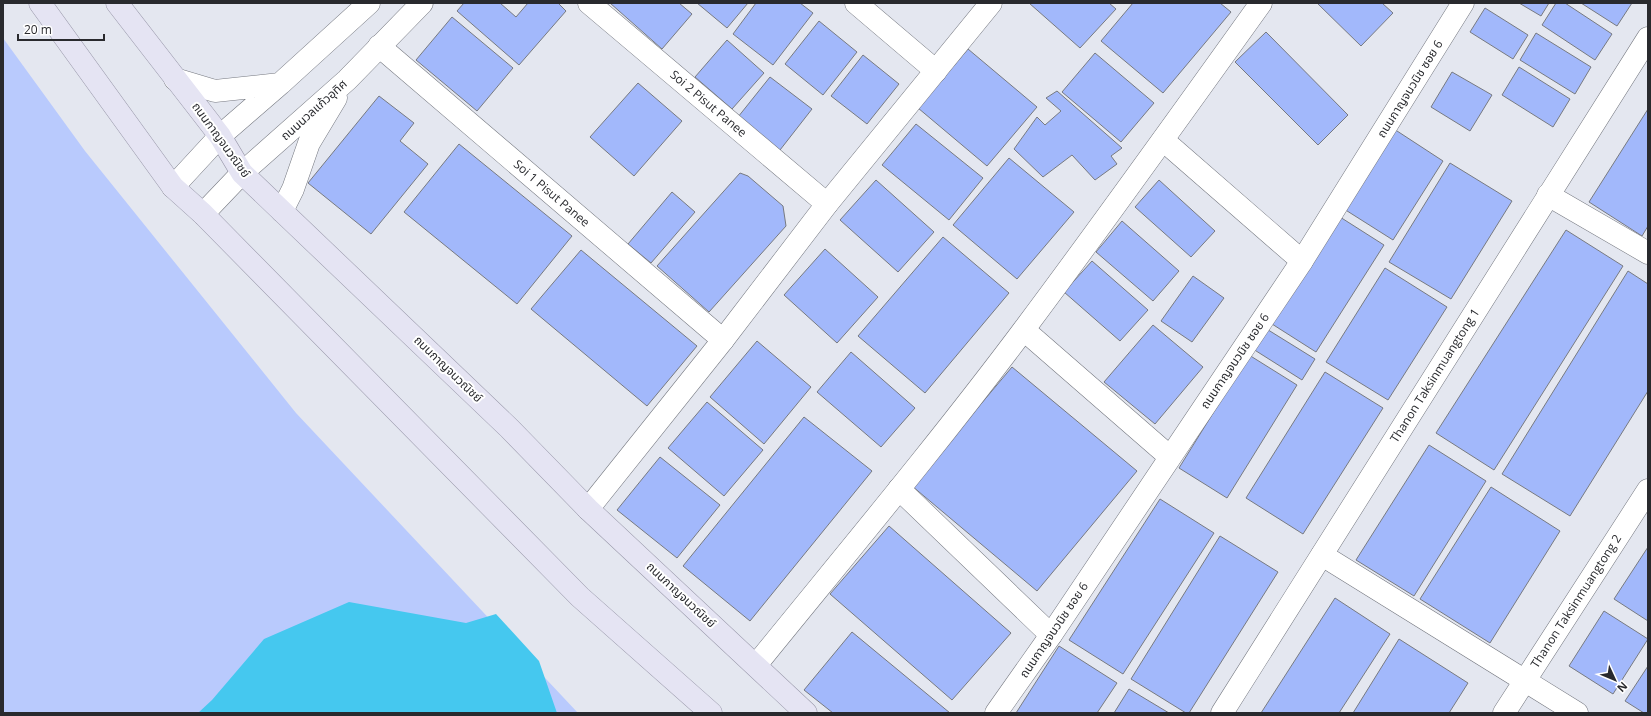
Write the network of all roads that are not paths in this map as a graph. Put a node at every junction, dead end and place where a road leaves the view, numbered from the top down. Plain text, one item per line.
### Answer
1 (40, 3) edge
2 (117, 3) edge
3 (369, 3) edge
4 (422, 3) edge
5 (589, 3) edge
6 (856, 3) edge
7 (991, 3) edge
8 (1261, 3) edge
9 (1463, 3) edge
10 (1648, 38) edge
11 (379, 46) junction
12 (936, 71) junction
13 (176, 79) junction
14 (347, 80) junction
15 (280, 84) junction
16 (220, 136) junction
17 (1163, 140) junction
18 (242, 173) junction
19 (173, 187) junction
20 (1548, 195) junction
21 (827, 204) junction
22 (282, 211) junction
23 (203, 214) junction
24 (1648, 253) edge
25 (1302, 261) junction
26 (1024, 330) junction
27 (723, 340) junction
28 (1170, 457) junction
29 (899, 489) junction
30 (1648, 490) edge
31 (588, 509) junction
32 (1322, 555) junction
33 (1051, 635) junction
34 (756, 665) junction
35 (1525, 680) junction
36 (711, 713) edge
37 (806, 713) edge
38 (996, 713) edge
39 (1222, 713) edge
40 (1504, 713) edge
41 (1577, 713) edge

1 - 19 main road
2 - 13 main road, ถนนกาญจนวณิชย์
3 - 15 street
4 - 11 street, ถนนนวลแก้วอุทิศ
5 - 21 street, Soi 2 Pisut Panee
6 - 12 street
7 - 12 street
8 - 17 street
9 - 25 street, ถนนกาญจนวนิช ซอย 6
10 - 20 street, Thanon Taksinmuangtong 1
11 - 14 street, ถนนนวลแก้วอุทิศ
11 - 27 street, Soi 1 Pisut Panee
12 - 21 street
13 - 15 street
13 - 16 main road, ถนนกาญจนวณิชย์
14 - 18 street, ถนนนวลแก้วอุทิศ
14 - 22 street
15 - 16 street
16 - 18 main road, ถนนกาญจนวณิชย์
16 - 19 street
17 - 25 street
17 - 26 street
18 - 22 main road, ถนนกาญจนวณิชย์
18 - 23 street, ถนนนวลแก้วอุทิศ
19 - 23 main road
20 - 24 street
20 - 32 street, Thanon Taksinmuangtong 1
21 - 27 street
22 - 31 main road, ถนนกาญจนวณิชย์
23 - 36 main road
25 - 28 street, ถนนกาญจนวนิช ซอย 6
26 - 28 street
26 - 29 street
27 - 31 street
28 - 33 street, ถนนกาญจนวนิช ซอย 6
29 - 33 street
29 - 34 street
30 - 35 street, Thanon Taksinmuangtong 2
31 - 34 main road, ถนนกาญจนวณิชย์
32 - 35 street
32 - 39 street, Thanon Taksinmuangtong 1
33 - 38 street, ถนนกาญจนวนิช ซอย 6
34 - 37 main road, ถนนกาญจนวณิชย์
35 - 40 street, Thanon Taksinmuangtong 2
35 - 41 street

